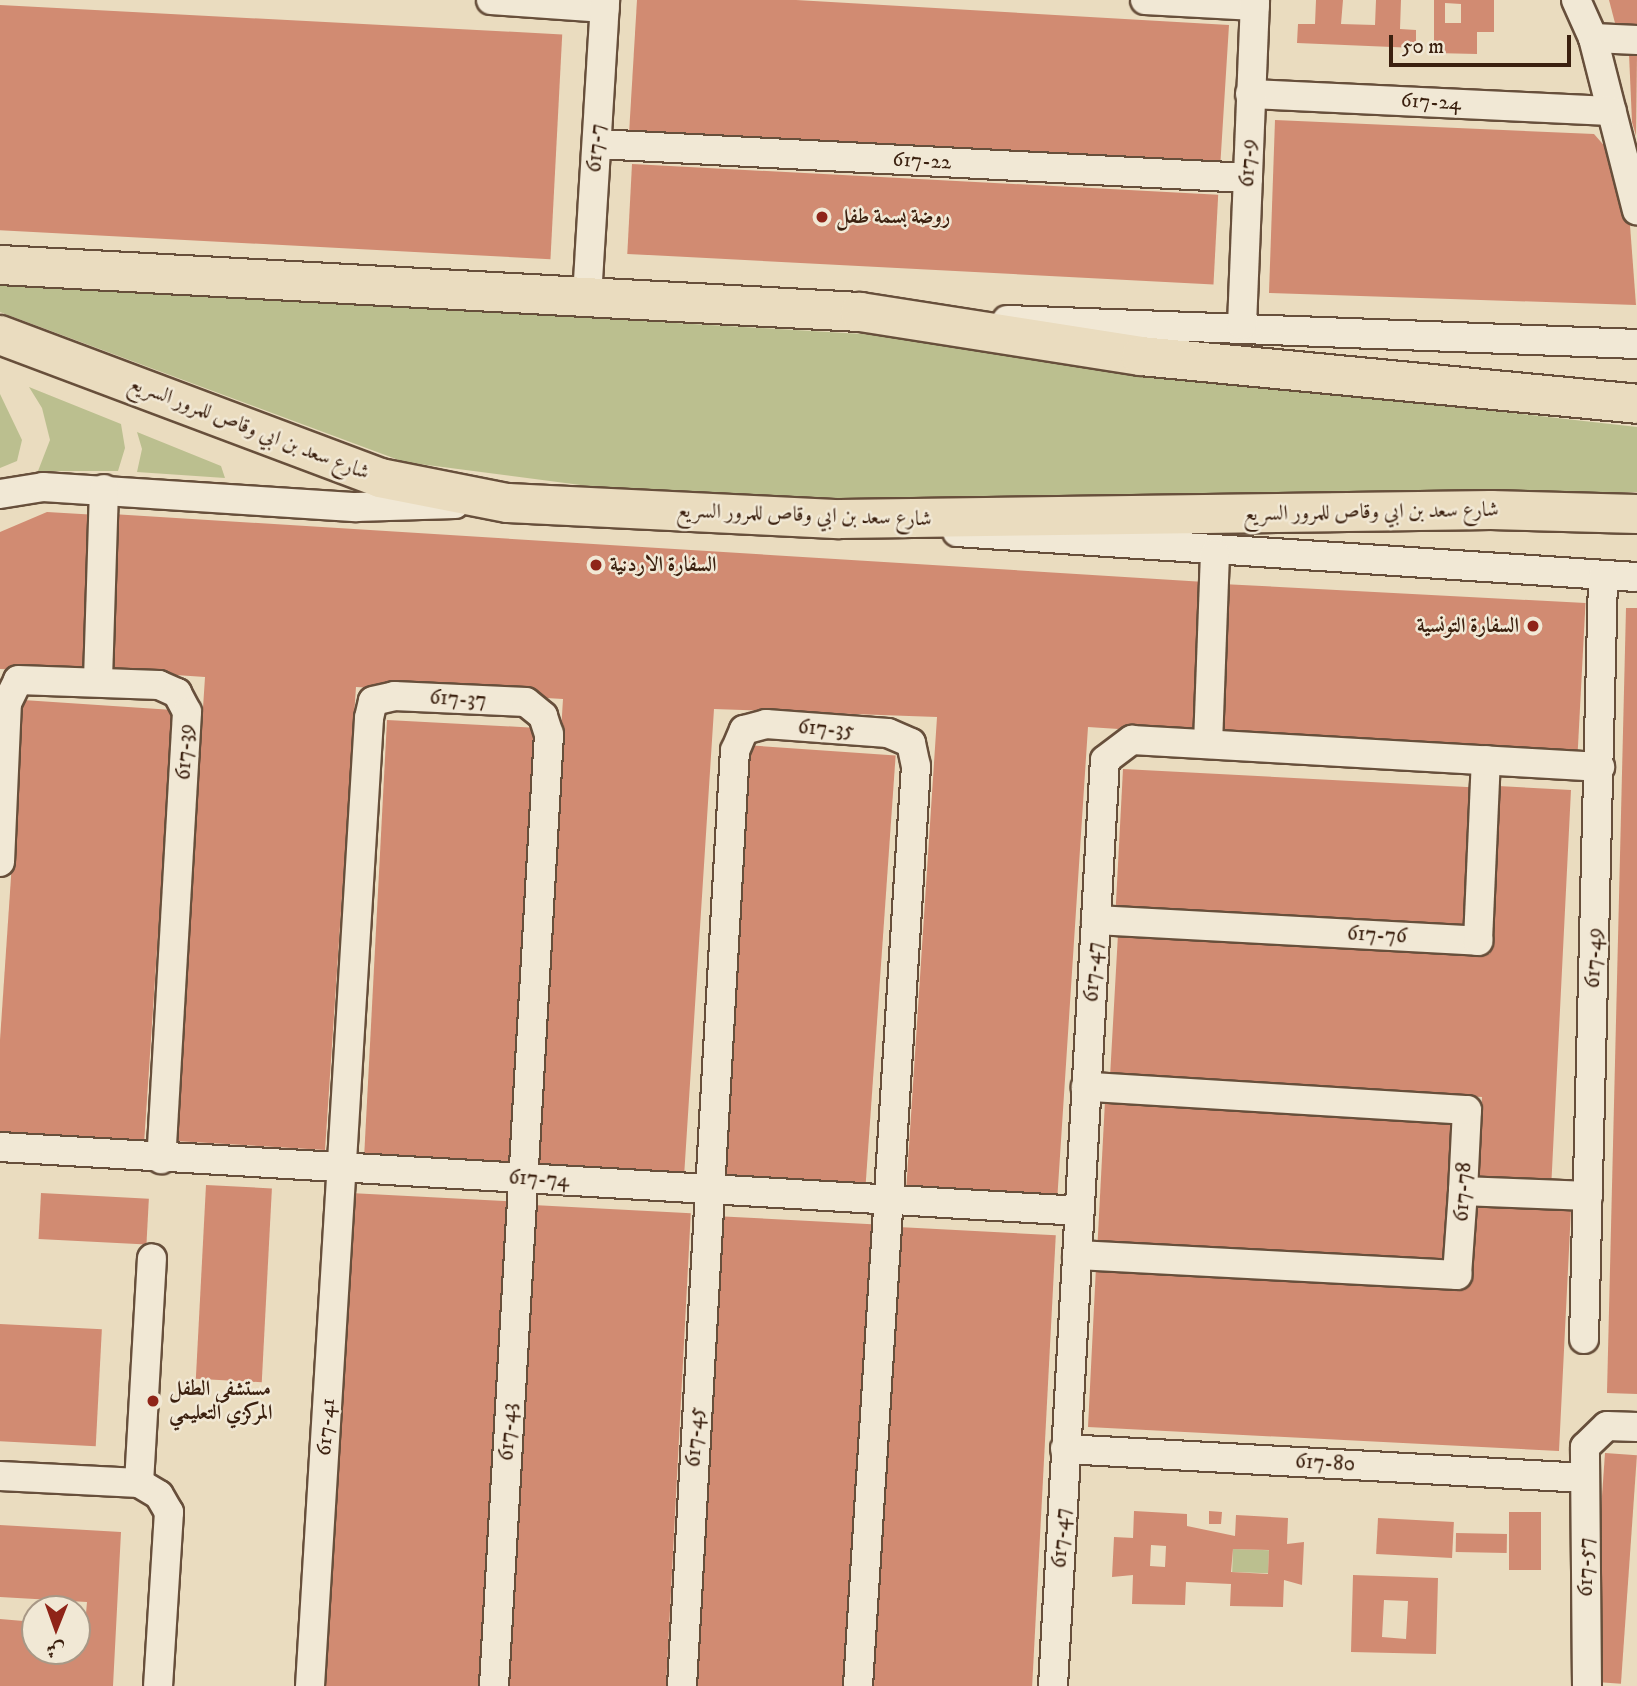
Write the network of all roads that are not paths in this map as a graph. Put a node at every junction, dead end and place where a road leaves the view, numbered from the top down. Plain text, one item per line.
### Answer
1 (491, 0) edge
2 (1145, 0) edge
3 (1576, 0) edge
4 (1255, 3) edge
5 (605, 4) edge
6 (1593, 38) junction
7 (1637, 40) edge
8 (1250, 94) junction
9 (1612, 111) junction
10 (597, 144) junction
11 (1248, 178) junction
12 (1636, 202) edge
13 (0, 265) edge
14 (587, 297) junction
15 (860, 312) junction
16 (1242, 325) junction
17 (0, 335) edge
18 (1637, 344) edge
19 (1637, 404) edge
20 (104, 489) junction
21 (0, 494) edge
22 (508, 503) junction
23 (1637, 514) edge
24 (840, 519) junction
25 (1215, 553) junction
26 (1604, 576) junction
27 (1637, 578) edge
28 (98, 680) junction
29 (1208, 744) junction
30 (1486, 760) junction
31 (1600, 767) junction
32 (0, 862) edge
33 (1096, 920) junction
34 (1086, 1087) junction
35 (0, 1147) edge
36 (161, 1158) junction
37 (342, 1169) junction
38 (523, 1178) junction
39 (708, 1189) junction
40 (1463, 1191) junction
41 (1588, 1196) junction
42 (891, 1201) junction
43 (1079, 1211) junction
44 (1077, 1255) junction
45 (152, 1258) dead end
46 (1584, 1339) dead end
47 (1637, 1427) edge
48 (1065, 1449) junction
49 (0, 1476) edge
50 (1585, 1478) junction
51 (139, 1483) junction
52 (159, 1686) edge
53 (310, 1686) edge
54 (494, 1686) edge
55 (682, 1686) edge
56 (858, 1686) edge
57 (1053, 1686) edge
58 (1587, 1686) edge

1 - 5 street
2 - 4 street
3 - 6 street
4 - 8 street, 617-9
5 - 10 street, 617-7
6 - 7 street
6 - 9 street
8 - 9 street, 617-24
8 - 11 street, 617-9
9 - 12 street
10 - 11 street, 617-22
10 - 14 street, 617-7
11 - 16 street, 617-9
13 - 14 highway
14 - 15 highway
15 - 16 street
15 - 19 highway
16 - 18 street
17 - 22 highway, شارع سعد بن ابي وقاص للمرور السريع
20 - 21 street
20 - 22 street
20 - 28 street
22 - 24 highway, شارع سعد بن ابي وقاص للمرور السريع
23 - 24 highway, شارع سعد بن ابي وقاص للمرور السريع
24 - 25 street
25 - 26 street
25 - 29 street
26 - 27 street
26 - 31 street, 617-49
28 - 32 street, 617-39
28 - 36 street, 617-39
29 - 30 street, 617-47
29 - 33 street, 617-47
30 - 31 street, 617-47
30 - 33 street, 617-76
31 - 41 street, 617-49
33 - 34 street, 617-47
34 - 40 street, 617-78
34 - 43 street, 617-47
35 - 36 street, 617-74
36 - 37 street, 617-74
37 - 38 street, 617-74
37 - 38 street, 617-37
37 - 53 street, 617-41
38 - 39 street, 617-74
38 - 54 street, 617-43
39 - 42 street, 617-74
39 - 42 street, 617-35
39 - 55 street, 617-45
40 - 41 street
40 - 44 street, 617-78
41 - 46 street, 617-49
42 - 43 street, 617-74
42 - 56 street
43 - 44 street, 617-47
44 - 48 street, 617-47
45 - 51 street
47 - 50 street, 617-57
48 - 50 street, 617-80
48 - 57 street, 617-47
49 - 51 street
50 - 58 street, 617-57
51 - 52 street

